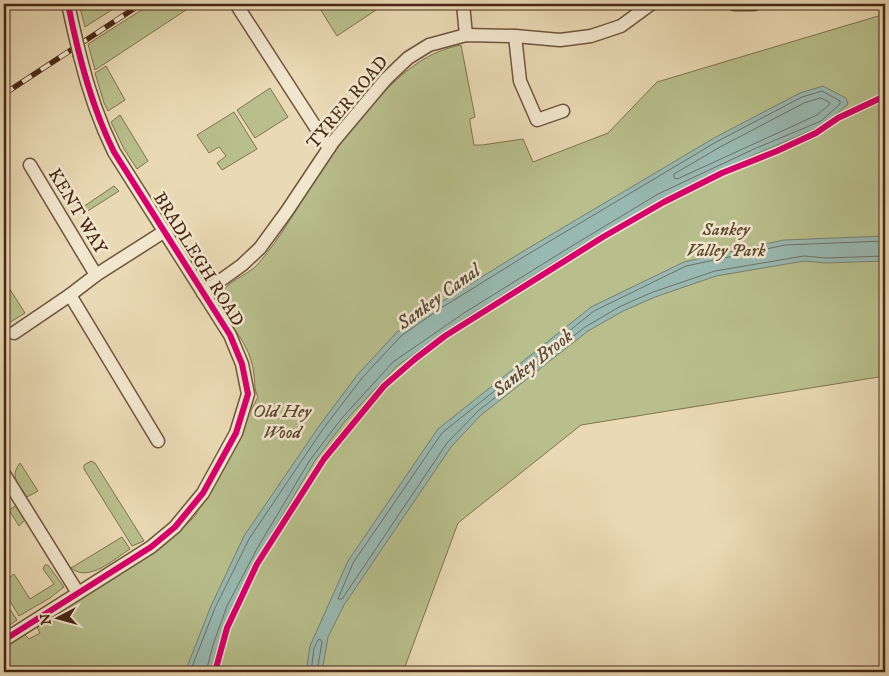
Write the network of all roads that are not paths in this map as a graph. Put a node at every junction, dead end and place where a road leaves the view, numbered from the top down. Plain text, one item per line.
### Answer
1 (68, 4) edge
2 (236, 4) edge
3 (463, 4) edge
4 (734, 4) edge
5 (754, 4) edge
6 (648, 5) edge
7 (466, 35) junction
8 (515, 36) junction
9 (563, 111) dead end
10 (329, 148) junction
11 (30, 165) dead end
12 (165, 231) junction
13 (96, 275) junction
14 (203, 293) junction
15 (70, 295) junction
16 (14, 334) dead end
17 (158, 441) dead end
18 (4, 474) edge
19 (78, 593) junction
20 (4, 640) edge

1 - 12 street, BRADLEGH ROAD, bridge
2 - 10 street
3 - 7 street
4 - 5 street
6 - 8 street, TYRER ROAD
7 - 8 street, TYRER ROAD
7 - 10 street, TYRER ROAD
8 - 9 street
10 - 14 street, TYRER ROAD
11 - 13 street, KENT WAY
12 - 13 street
12 - 14 street, BRADLEGH ROAD
13 - 15 street
14 - 19 street, BRADLEGH ROAD
15 - 16 street
15 - 17 street
18 - 19 street
19 - 20 street, BRADLEGH ROAD

